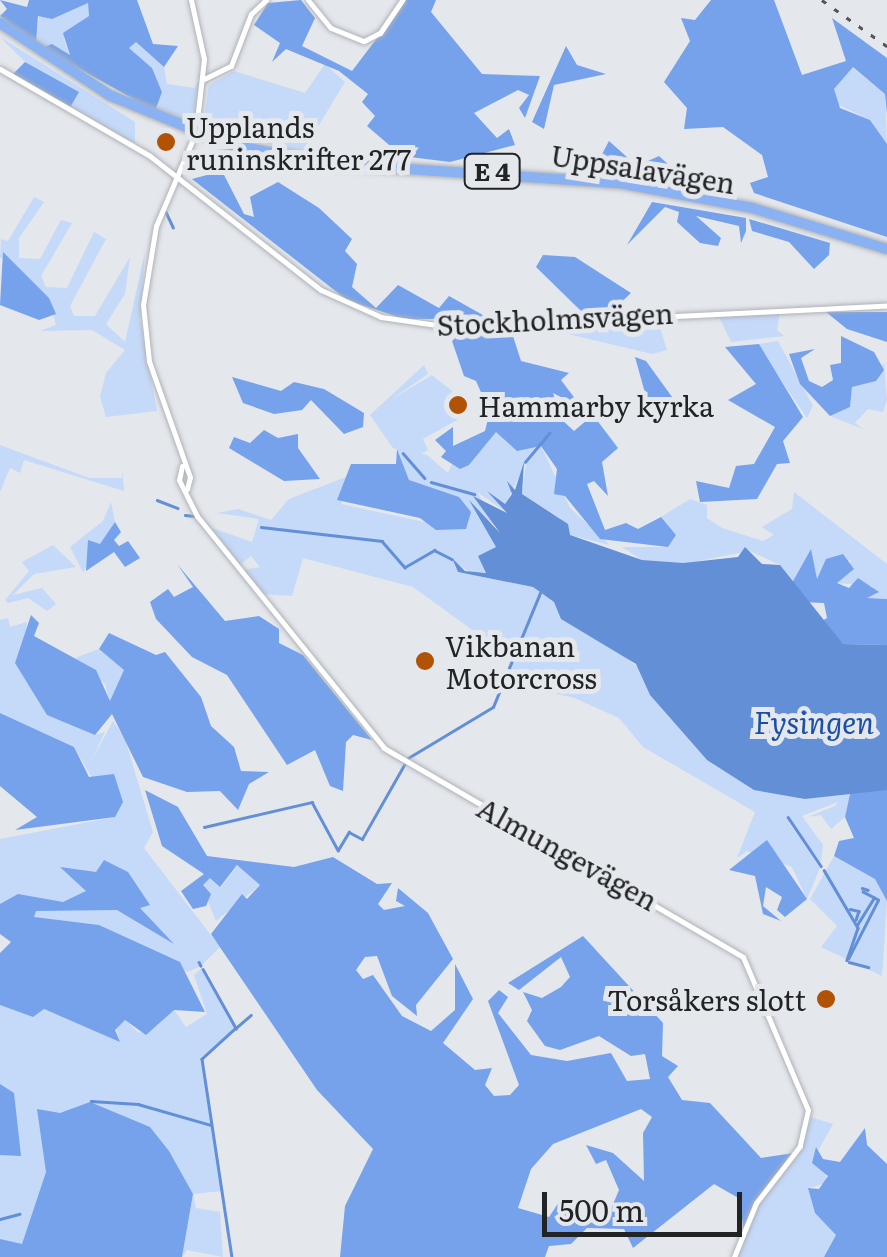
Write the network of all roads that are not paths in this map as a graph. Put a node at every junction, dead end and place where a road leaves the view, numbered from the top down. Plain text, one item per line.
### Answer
1 (192, 0) edge
2 (266, 0) edge
3 (308, 0) edge
4 (402, 0) edge
5 (0, 22) edge
6 (0, 30) edge
7 (0, 69) edge
8 (204, 79) junction
9 (196, 130) dead end
10 (192, 141) dead end
11 (177, 175) junction
12 (887, 252) edge
13 (887, 306) edge
14 (734, 1257) edge

1 - 8 street
2 - 8 street
3 - 4 street
5 - 12 highway, Uppsalavägen / E 4
6 - 12 highway, Uppsalavägen / E 4
7 - 11 street, Stockholmsvägen
8 - 9 street
10 - 11 street, Almungevägen
11 - 13 street, Stockholmsvägen
11 - 14 street, Almungevägen

